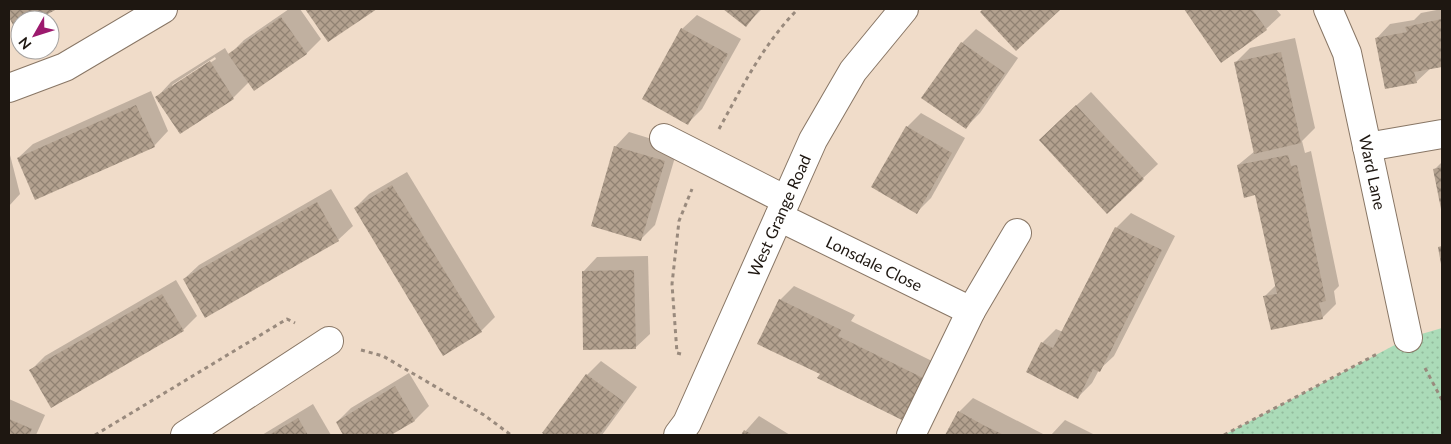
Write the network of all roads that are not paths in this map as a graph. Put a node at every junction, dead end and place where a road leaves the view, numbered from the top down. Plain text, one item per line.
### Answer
1 (163, 9) edge
2 (904, 9) edge
3 (1328, 9) edge
4 (9, 88) edge
5 (1442, 134) edge
6 (664, 138) dead end
7 (1367, 147) junction
8 (782, 209) junction
9 (1017, 233) dead end
10 (971, 311) junction
11 (1408, 338) road end
12 (329, 341) road end
13 (185, 435) edge
14 (678, 435) edge
15 (912, 435) edge

1 - 4 street
2 - 8 street, West Grange Road
3 - 7 street, Ward Lane
5 - 7 street
6 - 8 street, Lonsdale Close
7 - 11 street, Ward Lane
8 - 10 street, Lonsdale Close
8 - 14 street, West Grange Road
9 - 10 street
10 - 15 street
12 - 13 street

